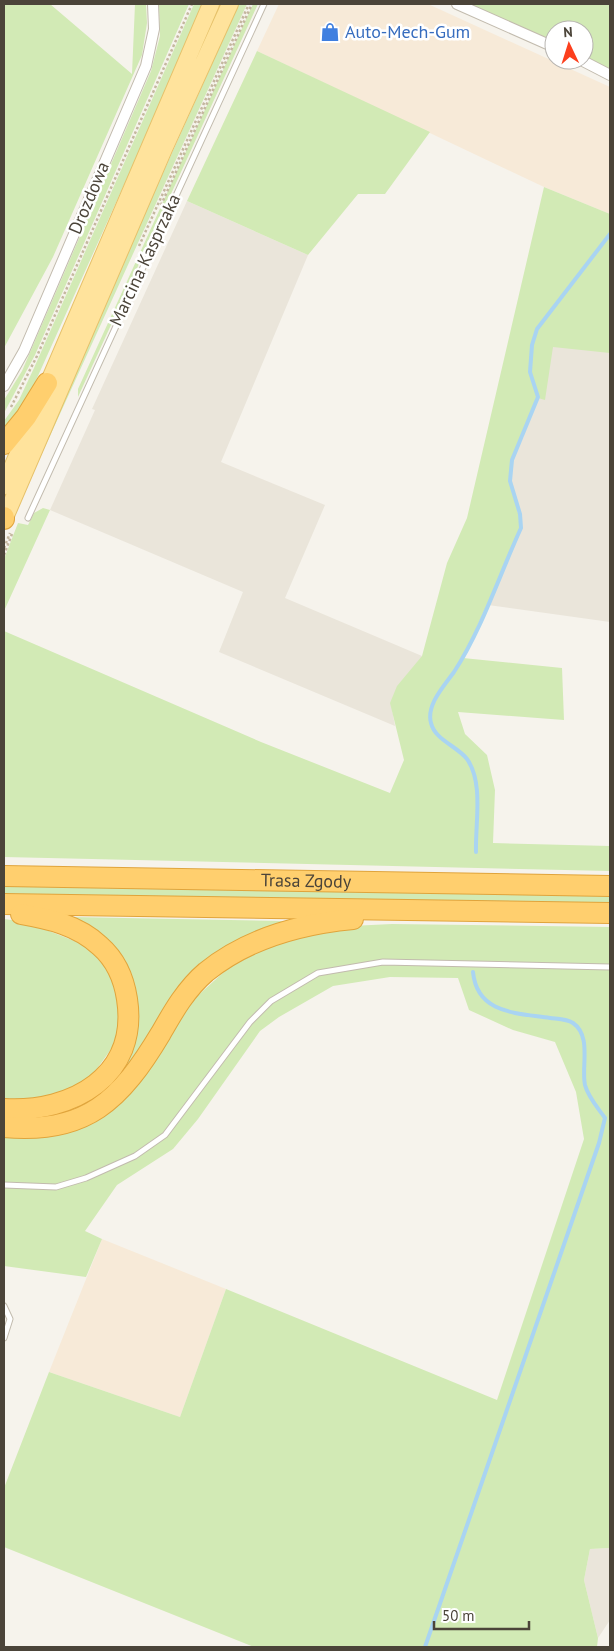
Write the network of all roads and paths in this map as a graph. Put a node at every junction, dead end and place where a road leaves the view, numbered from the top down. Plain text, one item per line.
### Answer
1 (153, 4) edge
2 (192, 4) edge
3 (211, 4) edge
4 (230, 4) edge
5 (252, 4) edge
6 (264, 4) edge
7 (456, 4) edge
8 (544, 43) edge
9 (594, 67) edge
10 (610, 75) edge
11 (141, 247) dead end
12 (47, 383) junction
13 (4, 386) edge
14 (11, 407) dead end
15 (4, 444) edge
16 (4, 486) edge
17 (28, 518) dead end
18 (4, 519) edge
19 (4, 876) edge
20 (610, 886) edge
21 (4, 904) edge
22 (438, 910) junction
23 (4, 911) edge
24 (610, 913) edge
25 (610, 967) edge
26 (4, 1109) edge
27 (4, 1128) edge
28 (4, 1184) edge
29 (4, 1306) edge
30 (4, 1338) edge

1 - 13 street, Drozdowa
2 - 14 path
3 - 12 main road
4 - 18 main road, Marcina Kasprzaka
5 - 11 path
6 - 17 lane, Marcina Kasprzaka
7 - 8 street
9 - 10 street
12 - 15 highway
12 - 16 main road
19 - 20 highway, Trasa Zgody
21 - 22 highway, Trasa Zgody
22 - 24 highway, Trasa Zgody
22 - 27 highway
23 - 26 highway
25 - 28 lane
29 - 30 lane

